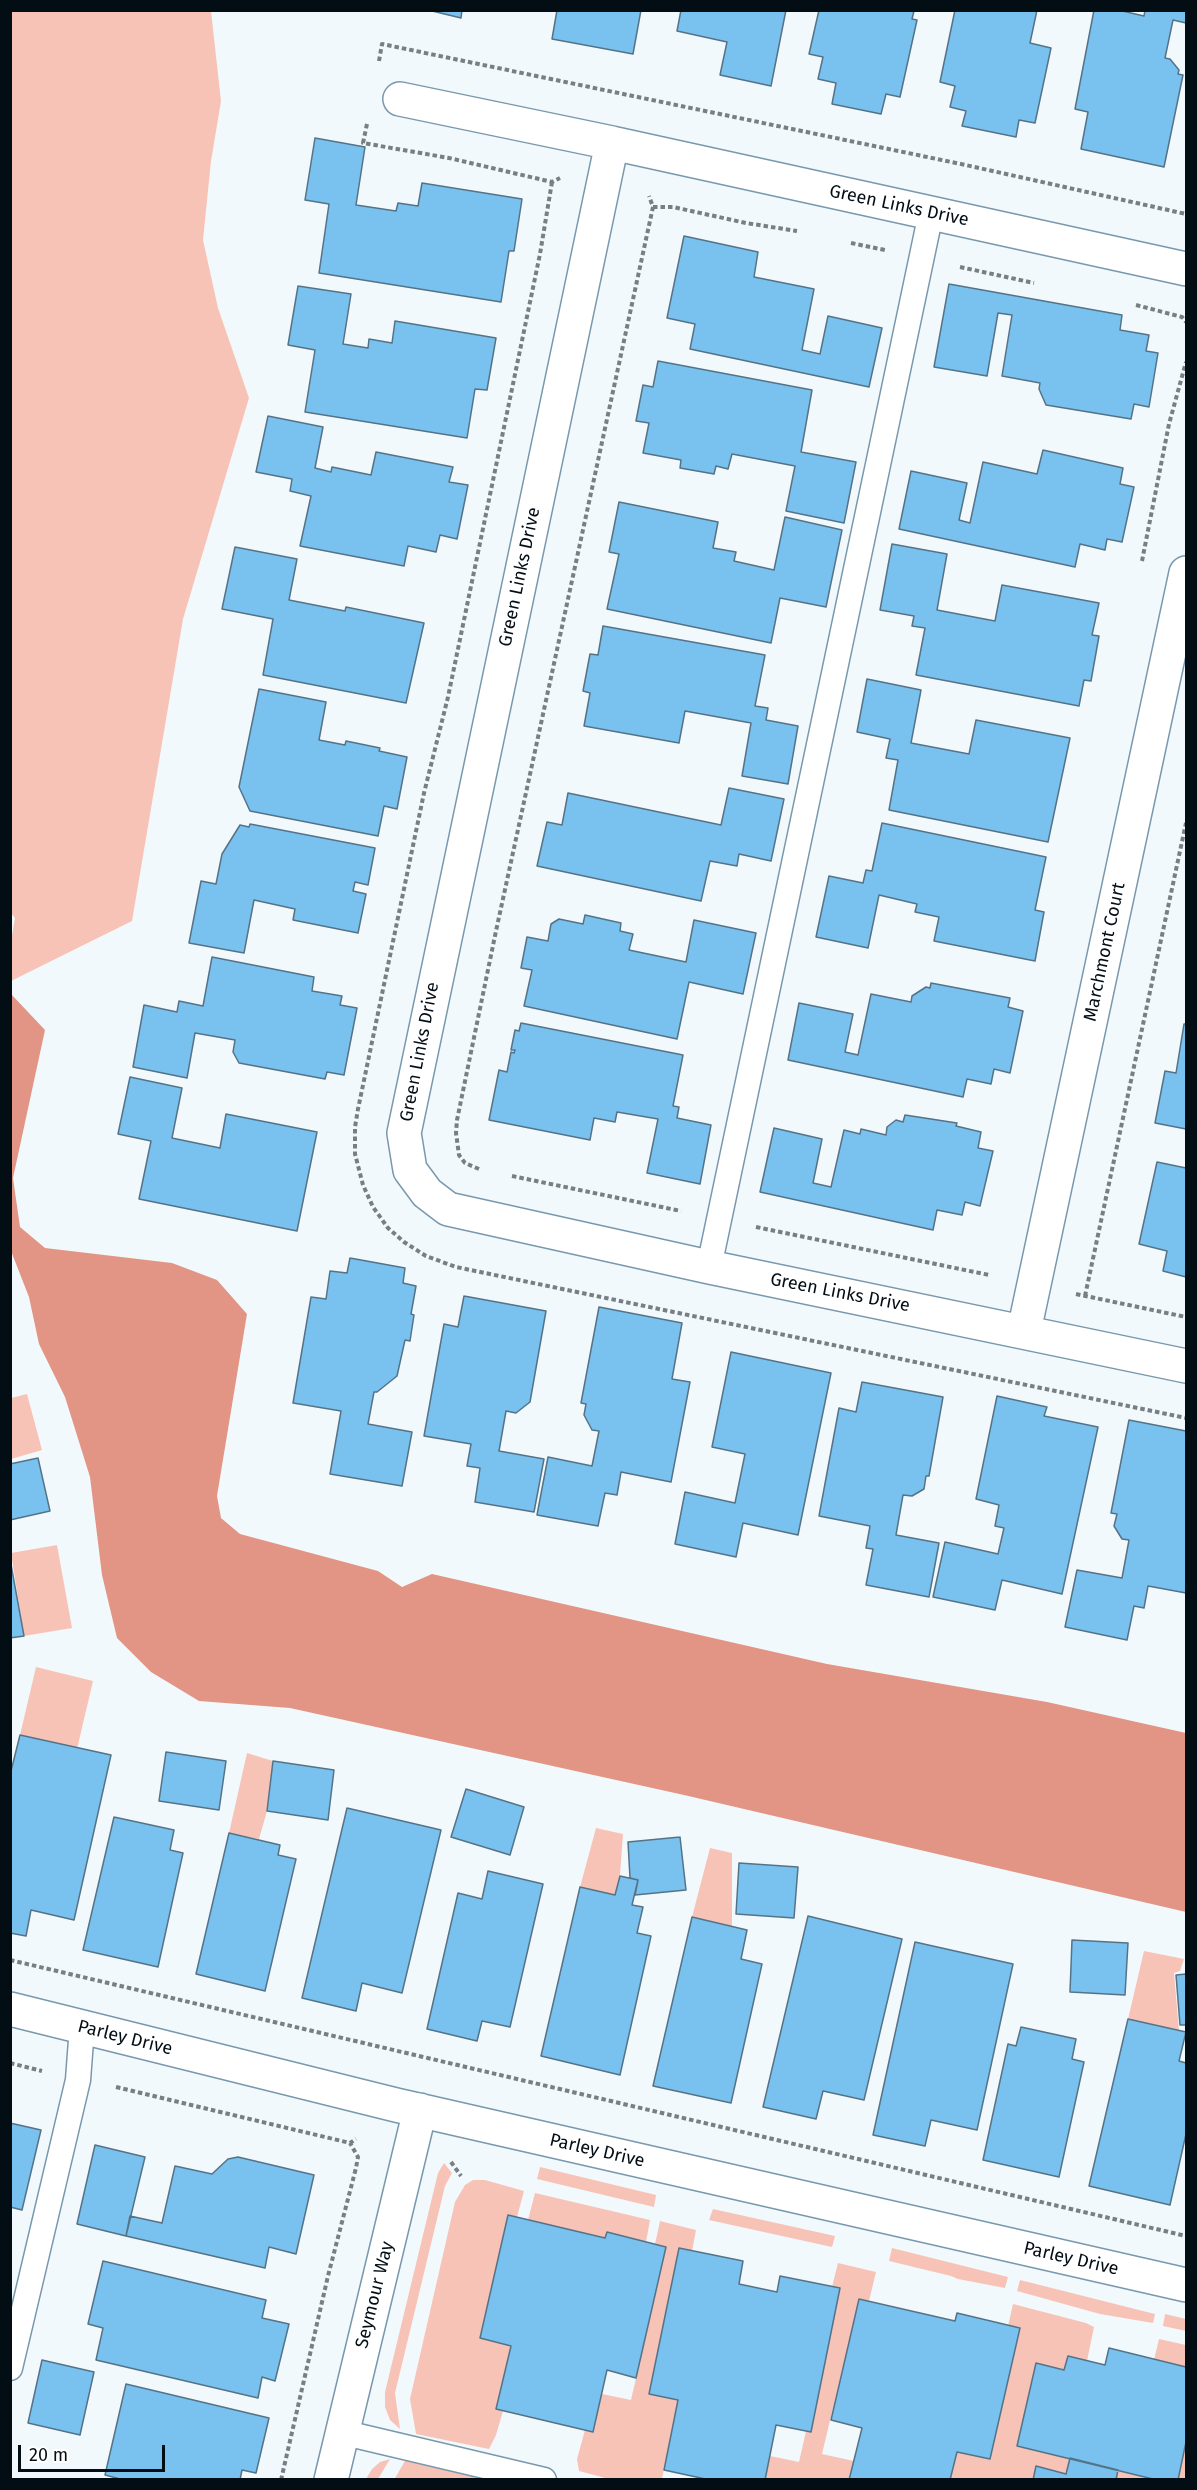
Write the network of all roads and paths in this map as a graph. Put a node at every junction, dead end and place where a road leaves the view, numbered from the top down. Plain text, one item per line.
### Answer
1 (400, 99) dead end
2 (612, 143) junction
3 (552, 182) dead end
4 (603, 183) junction
5 (653, 207) junction
6 (931, 213) junction
7 (801, 231) dead end
8 (843, 240) dead end
9 (921, 259) junction
10 (1186, 269) edge
11 (1036, 283) dead end
12 (1125, 302) dead end
13 (1186, 322) edge
14 (1186, 573) edge
15 (1186, 823) edge
16 (487, 1171) dead end
17 (508, 1175) dead end
18 (719, 1220) junction
19 (709, 1267) junction
20 (989, 1275) dead end
21 (1032, 1292) junction
22 (1085, 1296) junction
23 (1186, 1317) edge
24 (1024, 1331) junction
25 (1186, 1366) edge
26 (1186, 1418) edge
27 (10, 1960) edge
28 (10, 2009) edge
29 (82, 2027) junction
30 (420, 2110) junction
31 (350, 2143) dead end
32 (1186, 2236) edge
33 (1186, 2285) edge
34 (10, 2368) edge
35 (341, 2432) junction
36 (281, 2480) edge
37 (331, 2480) edge
38 (544, 2480) edge

1 - 2 street, Green Links Drive
2 - 4 street, Green Links Drive
2 - 6 street, Green Links Drive
3 - 26 path
4 - 5 path
4 - 19 street, Green Links Drive
5 - 7 path
5 - 16 path
6 - 9 lane
6 - 10 street, Green Links Drive
8 - 9 path
9 - 11 path
9 - 18 lane
12 - 13 path
14 - 21 street, Marchmont Court
15 - 22 path
17 - 18 path
18 - 19 lane
18 - 20 path
19 - 24 street, Green Links Drive
21 - 22 path
21 - 24 street, Marchmont Court
22 - 23 path
24 - 25 street, Green Links Drive
27 - 32 path
28 - 29 street, Parley Drive
29 - 30 street, Parley Drive
29 - 34 lane
30 - 33 street, Parley Drive
30 - 35 street, Seymour Way
31 - 36 path
35 - 37 street, Seymour Way
35 - 38 lane

